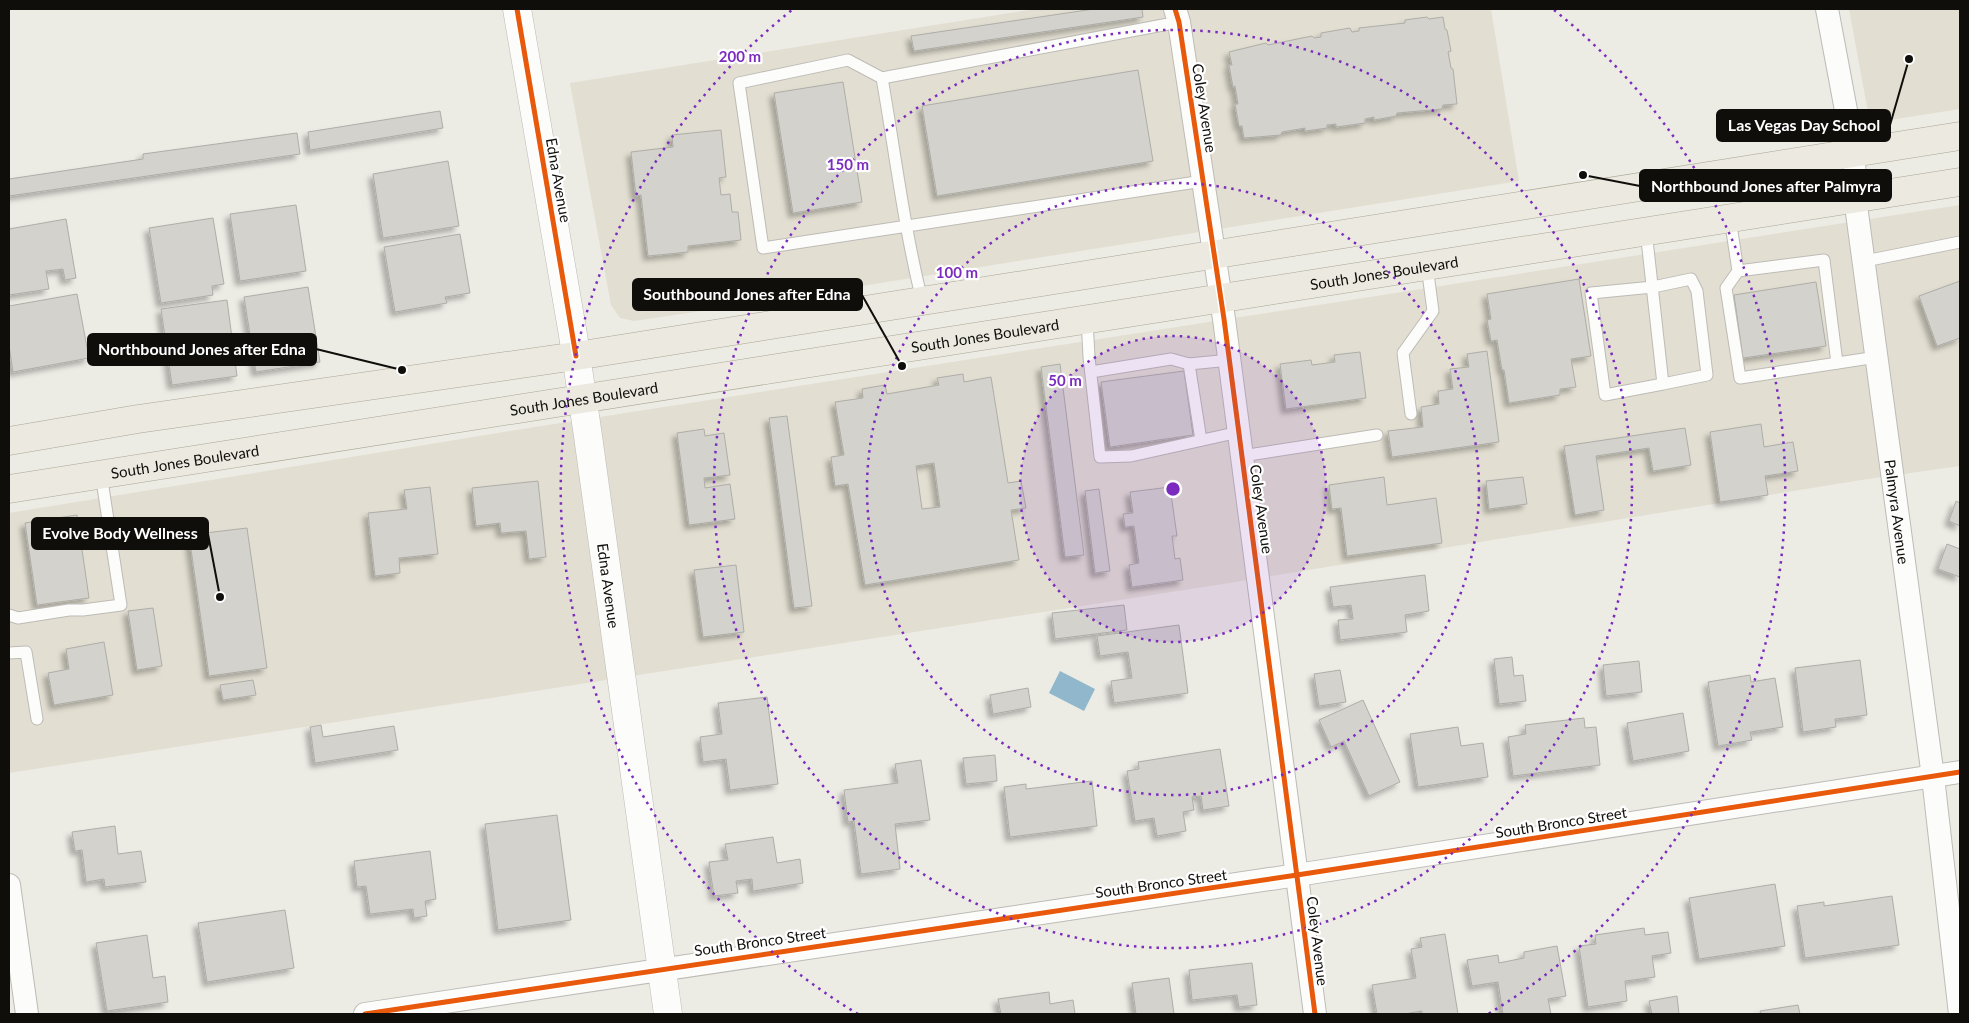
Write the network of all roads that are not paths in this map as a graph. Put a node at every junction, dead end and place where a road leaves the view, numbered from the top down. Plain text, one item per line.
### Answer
1 (517, 9) edge
2 (1826, 9) edge
3 (1177, 16) edge
4 (882, 78) junction
5 (1960, 136) edge
6 (1854, 153) junction
7 (1204, 181) junction
8 (1960, 182) edge
9 (1855, 198) junction
10 (1730, 218) junction
11 (908, 227) junction
12 (1646, 231) junction
13 (1960, 242) edge
14 (1215, 254) junction
15 (1865, 261) junction
16 (1427, 266) junction
17 (1738, 271) junction
18 (1652, 287) junction
19 (1222, 298) junction
20 (922, 300) junction
21 (1087, 319) junction
22 (576, 356) junction
23 (1877, 358) junction
24 (1230, 360) junction
25 (1837, 363) junction
26 (1189, 364) junction
27 (1090, 372) junction
28 (1663, 384) junction
29 (582, 399) junction
30 (1411, 414) dead end
31 (1239, 432) junction
32 (1376, 435) dead end
33 (1201, 440) junction
34 (9, 441) edge
35 (1242, 456) junction
36 (101, 474) junction
37 (9, 489) edge
38 (9, 615) edge
39 (9, 654) edge
40 (37, 719) dead end
41 (1960, 772) edge
42 (1933, 777) junction
43 (1297, 875) junction
44 (9, 885) edge
45 (662, 969) junction
46 (27, 1014) edge
47 (365, 1014) edge
48 (668, 1014) edge
49 (1315, 1014) edge
50 (1960, 1014) edge

1 - 22 street, Edna Avenue
2 - 6 street, Palmyra Avenue
3 - 4 lane
3 - 7 street, Coley Avenue
4 - 11 lane
4 - 11 lane
5 - 6 main road
6 - 9 street, Palmyra Avenue
6 - 14 main road
7 - 11 lane
7 - 14 street, Coley Avenue
8 - 9 main road, South Jones Boulevard
9 - 10 main road, South Jones Boulevard
9 - 15 street, Palmyra Avenue
10 - 12 main road, South Jones Boulevard
10 - 17 lane
11 - 20 lane
12 - 16 main road, South Jones Boulevard
12 - 18 lane
13 - 15 lane
14 - 19 street, Coley Avenue
14 - 20 main road
15 - 23 street, Palmyra Avenue
16 - 19 main road, South Jones Boulevard
16 - 30 lane
17 - 25 lane
17 - 25 lane
18 - 28 lane
18 - 28 lane
18 - 28 lane
19 - 21 main road, South Jones Boulevard
19 - 24 street, Coley Avenue
20 - 22 main road
21 - 27 lane
21 - 29 main road, South Jones Boulevard
22 - 29 street, Edna Avenue
22 - 34 main road
23 - 25 lane
23 - 42 street, Palmyra Avenue
24 - 26 lane
24 - 31 street, Coley Avenue
26 - 27 lane
26 - 33 lane
27 - 33 lane
29 - 36 main road, South Jones Boulevard
29 - 45 street, Edna Avenue
31 - 33 lane
31 - 35 street, Coley Avenue
32 - 35 lane
35 - 43 street, Coley Avenue
36 - 37 main road, South Jones Boulevard
36 - 38 lane
39 - 40 lane
41 - 42 street, South Bronco Street
42 - 43 street, South Bronco Street
42 - 50 street, Palmyra Avenue
43 - 45 street, South Bronco Street
43 - 49 street, Coley Avenue
44 - 46 street
45 - 47 street, South Bronco Street
45 - 48 street, Edna Avenue

